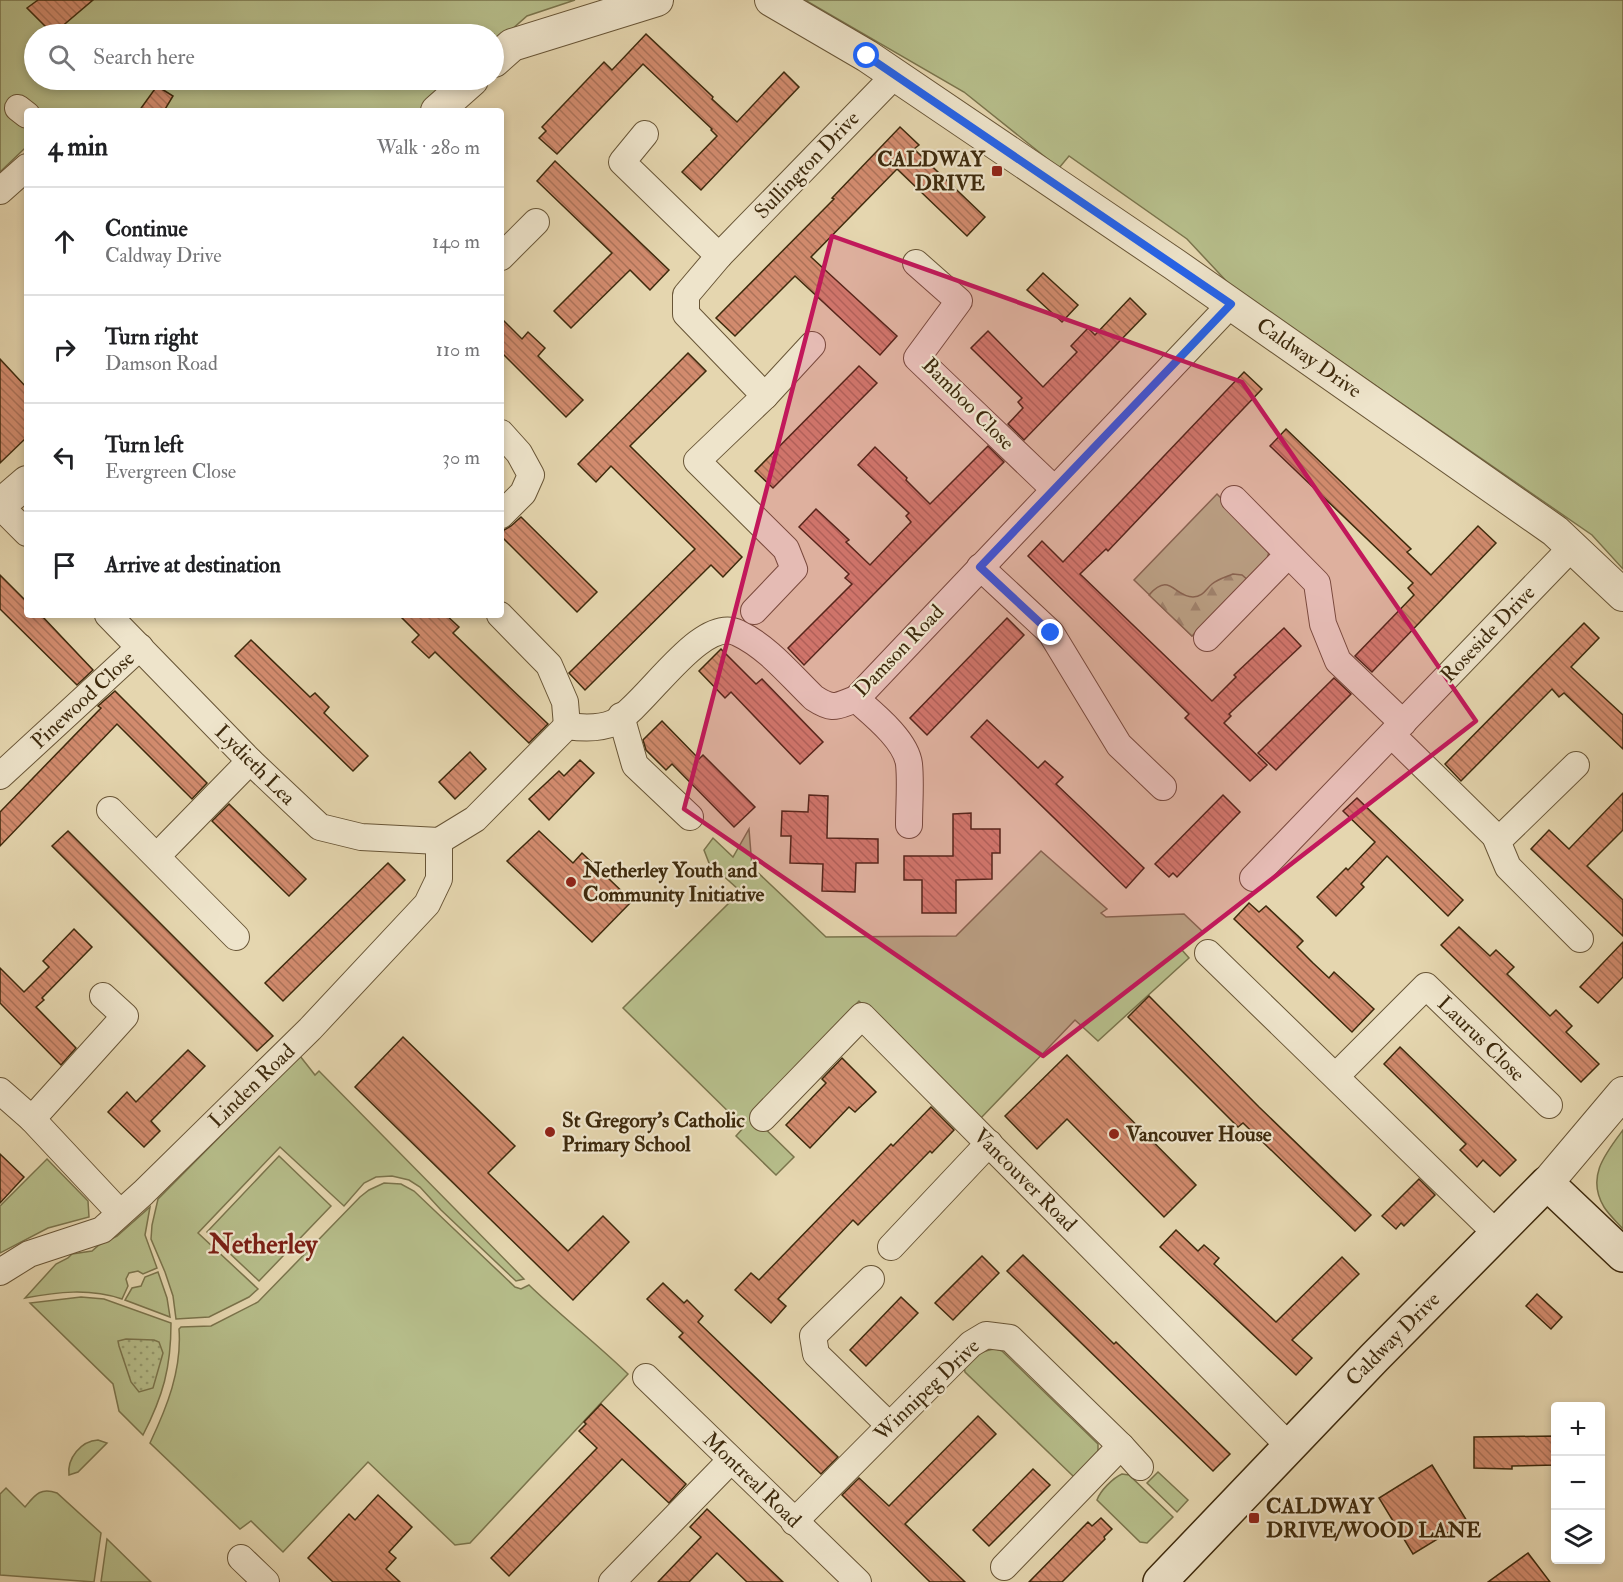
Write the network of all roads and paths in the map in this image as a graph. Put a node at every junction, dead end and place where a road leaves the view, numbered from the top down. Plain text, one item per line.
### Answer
1 (657, 0) edge
2 (771, 0) edge
3 (504, 52) edge
4 (895, 75) junction
5 (461, 90) edge
6 (440, 108) edge
7 (645, 135) dead end
8 (24, 170) edge
9 (0, 191) edge
10 (536, 222) dead end
11 (504, 254) edge
12 (719, 256) junction
13 (916, 263) dead end
14 (1231, 304) junction
15 (812, 345) dead end
16 (765, 396) junction
17 (504, 436) edge
18 (24, 485) edge
19 (1054, 489) junction
20 (1234, 499) dead end
21 (0, 505) edge
22 (504, 512) edge
23 (24, 530) edge
24 (1573, 546) junction
25 (1288, 555) junction
26 (980, 567) junction
27 (1623, 595) edge
28 (754, 611) dead end
29 (111, 618) edge
30 (503, 618) edge
31 (1207, 638) dead end
32 (140, 647) junction
33 (856, 699) junction
34 (621, 717) junction
35 (567, 726) junction
36 (1397, 729) junction
37 (249, 761) junction
38 (1575, 765) dead end
39 (0, 776) edge
40 (1163, 787) dead end
41 (110, 810) dead end
42 (690, 817) dead end
43 (909, 825) dead end
44 (1495, 836) junction
45 (439, 841) junction
46 (157, 856) junction
47 (1253, 878) dead end
48 (236, 937) dead end
49 (1580, 939) dead end
50 (1208, 953) dead end
51 (103, 996) dead end
52 (1336, 1076) junction
53 (0, 1091) edge
54 (1623, 1093) edge
55 (1549, 1106) dead end
56 (763, 1118) dead end
57 (32, 1119) junction
58 (988, 1143) junction
59 (1547, 1183) junction
60 (120, 1214) junction
61 (1497, 1234) junction
62 (891, 1247) dead end
63 (1623, 1255) edge
64 (0, 1272) edge
65 (871, 1279) dead end
66 (646, 1377) dead end
67 (889, 1425) junction
68 (1121, 1446) junction
69 (1289, 1446) junction
70 (731, 1460) junction
71 (1140, 1467) dead end
72 (794, 1522) junction
73 (241, 1558) dead end
74 (1004, 1567) dead end
75 (266, 1582) edge
76 (612, 1582) edge
77 (858, 1582) edge
78 (1160, 1582) edge

1 - 3 street
2 - 4 street, Caldway Drive
4 - 12 street, Sullington Drive
4 - 14 street, Caldway Drive
5 - 6 street
7 - 12 street
8 - 9 street
10 - 11 street
12 - 16 street, Sullington Drive
13 - 19 street, Bamboo Close
14 - 19 street, Damson Road
14 - 24 street, Caldway Drive
15 - 16 street
16 - 28 street
17 - 22 street
18 - 21 street
19 - 26 street, Damson Road
20 - 25 street
21 - 23 street
24 - 27 street, Caldway Drive
24 - 36 street, Roseside Drive
25 - 31 street
25 - 36 street
26 - 33 street, Damson Road
26 - 40 street
29 - 32 street, Lydieth Lea
30 - 35 street
32 - 37 street, Lydieth Lea
32 - 39 street, Pinewood Close
33 - 34 street, Damson Road
33 - 43 street
34 - 35 street, Damson Road
34 - 42 street
35 - 45 street
36 - 44 street
36 - 47 street, Roseside Drive
37 - 45 street, Lydieth Lea
37 - 46 street
38 - 44 street
41 - 46 street
44 - 49 street
45 - 60 street, Linden Road
46 - 48 street
50 - 52 street
51 - 57 street
52 - 55 street, Laurus Close
52 - 61 street
53 - 57 street
54 - 59 street, Caldway Drive
56 - 58 street, Vancouver Road
57 - 60 street
58 - 62 street
58 - 69 street, Vancouver Road
59 - 61 main road, Caldway Drive
59 - 63 main road
60 - 64 street, Linden Road
61 - 69 main road, Caldway Drive
65 - 67 street
66 - 70 street, Montreal Road
67 - 68 street, Winnipeg Drive
67 - 72 street, Winnipeg Drive
68 - 71 street, Winnipeg Drive
68 - 74 street
69 - 78 main road, Caldway Drive
70 - 72 street, Montreal Road
70 - 76 street
72 - 77 street, Montreal Road
73 - 75 street

